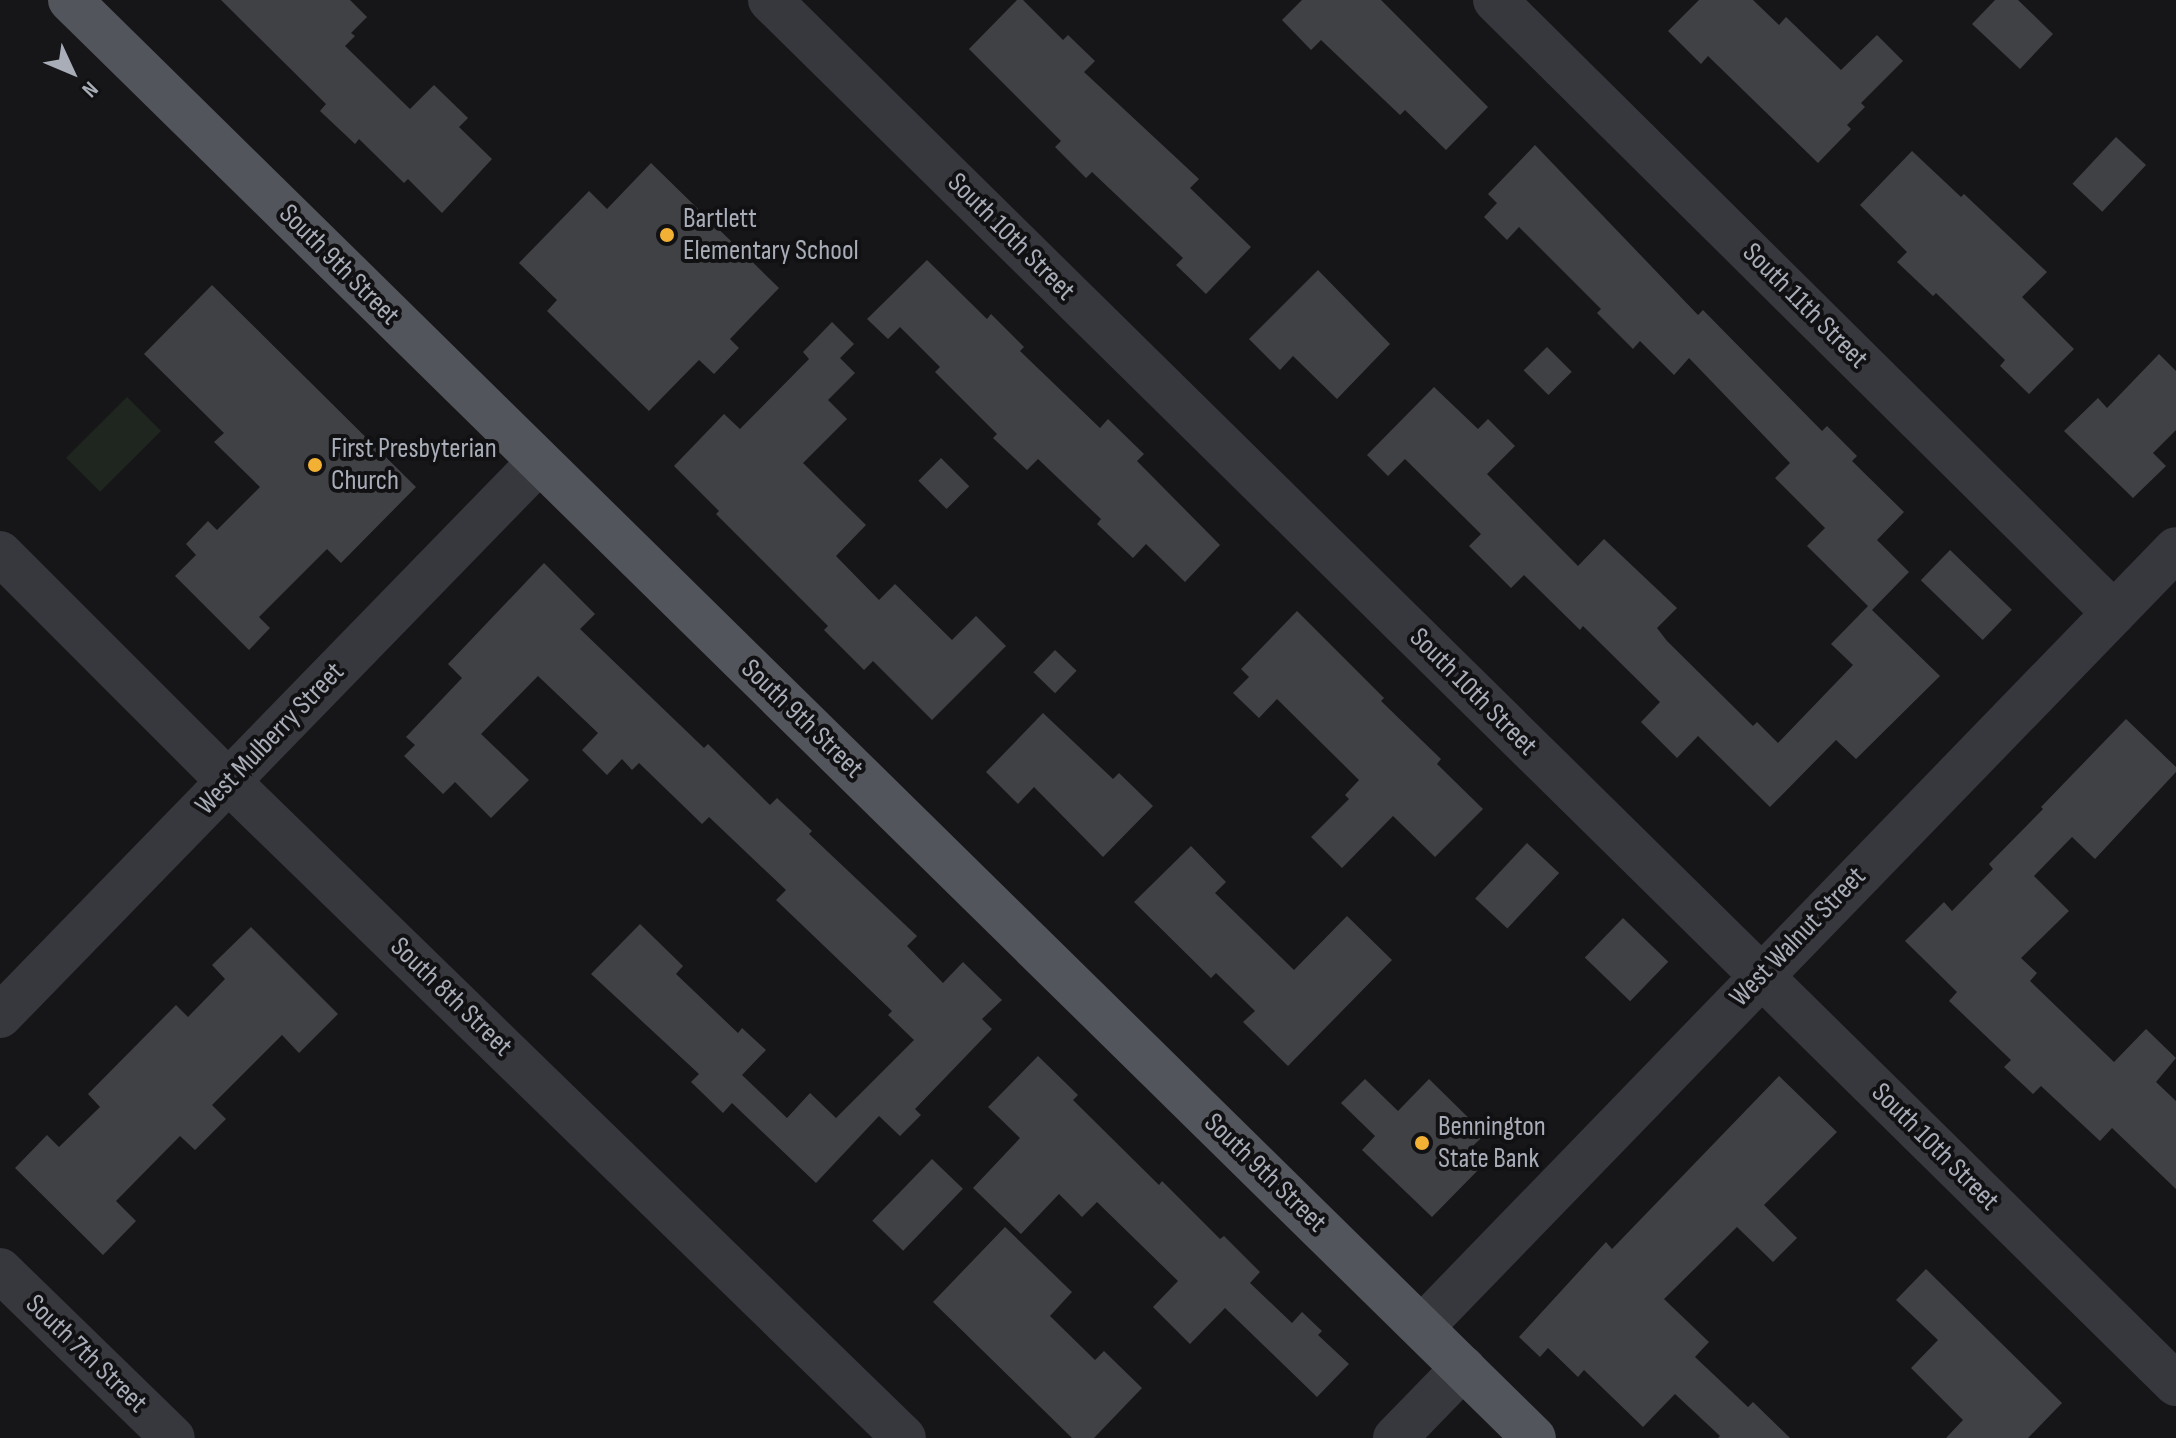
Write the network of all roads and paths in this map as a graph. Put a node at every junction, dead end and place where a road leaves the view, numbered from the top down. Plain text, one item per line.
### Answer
1 (70, 0) edge
2 (770, 0) edge
3 (1495, 0) edge
4 (539, 462) junction
5 (2176, 549) edge
6 (0, 553) edge
7 (2114, 613) junction
8 (229, 782) junction
9 (1761, 975) junction
10 (0, 1016) edge
11 (0, 1270) edge
12 (1422, 1327) junction
13 (1463, 1368) junction
14 (2176, 1384) edge
15 (173, 1438) edge
16 (904, 1438) edge
17 (1395, 1438) edge
18 (1534, 1438) edge

1 - 4 main road, South 9th Street
2 - 9 street, South 10th Street
3 - 7 street, South 11th Street
4 - 8 street, West Mulberry Street
4 - 12 main road, South 9th Street
5 - 7 street, West Walnut Street
6 - 8 street, South 8th Street
7 - 9 street, West Walnut Street
8 - 10 street, West Mulberry Street
8 - 16 street, South 8th Street
9 - 12 street, West Walnut Street
9 - 14 street, South 10th Street
11 - 15 street, South 7th Street
12 - 13 main road, South 9th Street
13 - 17 street
13 - 18 main road, South 9th Street

